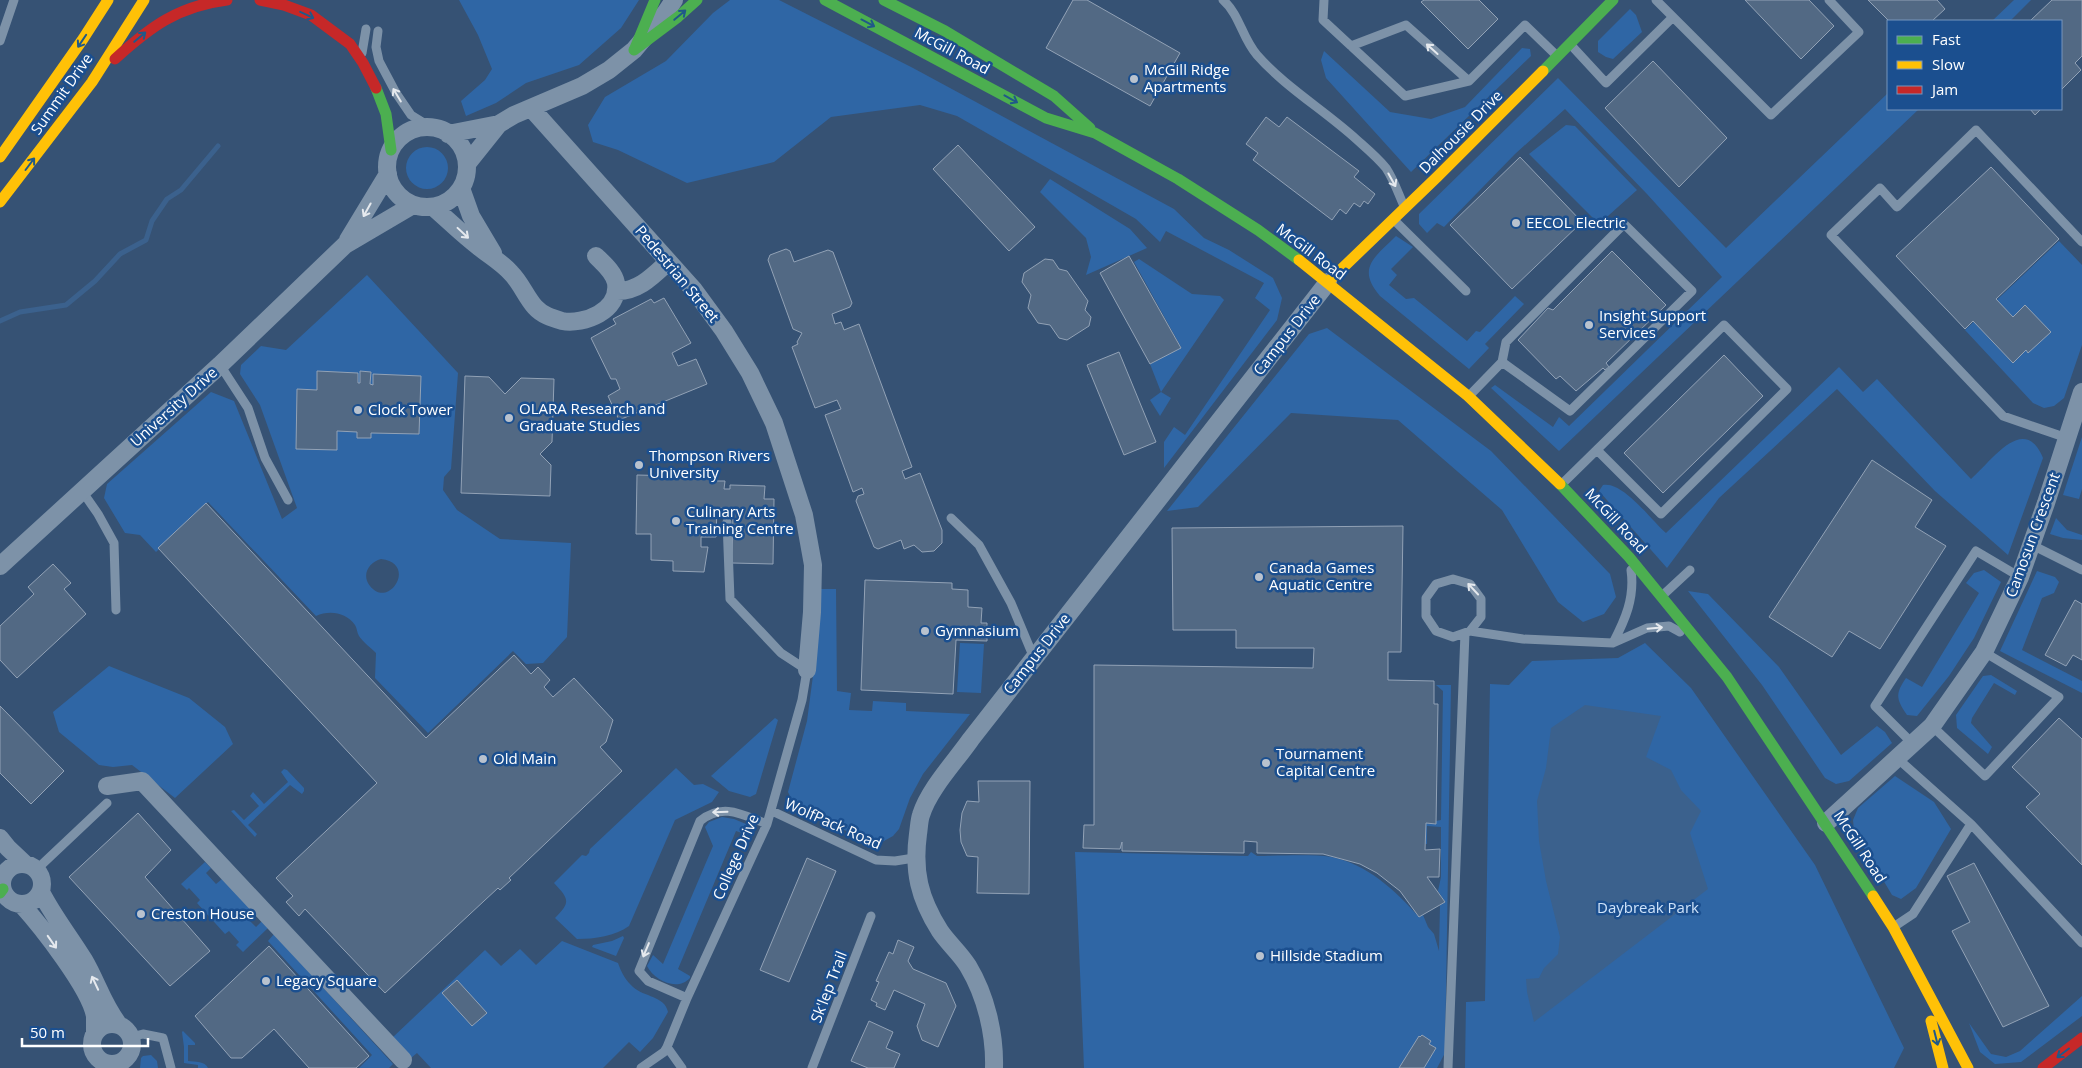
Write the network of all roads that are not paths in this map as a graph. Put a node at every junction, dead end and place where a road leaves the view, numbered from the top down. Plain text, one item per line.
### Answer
1 (14, 0) edge
2 (108, 0) edge
3 (144, 0) edge
4 (227, 0) edge
5 (260, 0) edge
6 (656, 0) edge
7 (674, 0) edge
8 (697, 0) edge
9 (825, 0) edge
10 (884, 0) edge
11 (1223, 0) edge
12 (1324, 0) edge
13 (1613, 0) edge
14 (1656, 0) edge
15 (1829, 0) edge
16 (1673, 17) junction
17 (366, 29) dead end
18 (378, 31) dead end
19 (0, 41) edge
20 (1570, 43) junction
21 (1351, 46) junction
22 (634, 50) junction
23 (1557, 56) junction
24 (363, 63) junction
25 (1469, 81) junction
26 (92, 82) junction
27 (530, 108) junction
28 (499, 124) junction
29 (440, 131) junction
30 (1095, 133) junction
31 (391, 150) junction
32 (0, 157) edge
33 (467, 164) junction
34 (388, 174) junction
35 (461, 188) junction
36 (0, 202) edge
37 (413, 205) junction
38 (433, 207) junction
39 (1405, 209) junction
40 (1394, 220) junction
41 (2082, 242) edge
42 (346, 244) junction
43 (494, 256) junction
44 (596, 256) dead end
45 (668, 262) junction
46 (1328, 282) junction
47 (1466, 290) dead end
48 (616, 291) junction
49 (1502, 362) junction
50 (220, 365) junction
51 (2082, 392) edge
52 (1468, 396) junction
53 (2067, 438) junction
54 (1597, 450) junction
55 (1561, 485) junction
56 (82, 490) junction
57 (288, 500) dead end
58 (951, 518) dead end
59 (727, 522) dead end
60 (2032, 545) junction
61 (1629, 557) junction
62 (0, 566) edge
63 (1690, 570) dead end
64 (2082, 570) edge
65 (2020, 577) junction
66 (1662, 596) junction
67 (116, 610) dead end
68 (1468, 632) junction
69 (1698, 641) junction
70 (1613, 644) junction
71 (1984, 652) junction
72 (1034, 658) junction
73 (807, 670) junction
74 (1932, 726) junction
75 (1913, 744) junction
76 (1897, 758) junction
77 (107, 794) joint
78 (772, 811) junction
79 (1826, 822) junction
80 (767, 824) junction
81 (1971, 824) junction
82 (0, 838) edge
83 (914, 858) junction
84 (31, 867) junction
85 (2, 881) edge
86 (41, 892) junction
87 (21, 904) junction
88 (871, 916) dead end
89 (1893, 927) junction
90 (2082, 943) edge
91 (1918, 975) junction
92 (687, 998) junction
93 (125, 1031) junction
94 (96, 1032) junction
95 (2082, 1038) edge
96 (667, 1047) junction
97 (403, 1060) dead end
98 (124, 1064) edge
99 (107, 1065) edge
100 (171, 1068) edge
101 (641, 1068) edge
102 (682, 1068) edge
103 (812, 1068) edge
104 (994, 1068) edge
105 (1448, 1068) edge
106 (1943, 1068) edge
107 (1968, 1068) edge
108 (2043, 1068) edge

1 - 19 lane
2 -> 32 main road, Summit Drive
3 - 26 main road, Summit Drive
26 -> 4 main road
5 -> 24 main road
6 - 22 main road
7 - 22 street
22 -> 8 main road
9 -> 30 main road, McGill Road
10 - 30 main road, McGill Road
11 -> 39 lane
12 - 21 lane
13 - 20 main road, Dalhousie Drive
14 - 16 lane
15 - 16 lane
16 - 20 lane
17 - 24 lane
29 -> 18 lane
20 - 23 main road, Dalhousie Drive
21 - 25 lane
25 -> 21 lane
22 - 27 street
23 - 25 lane
23 - 39 main road, Dalhousie Drive
24 - 31 main road
36 -> 26 main road, Summit Drive
27 - 28 street
27 - 45 street, Pedestrian Street
28 - 29 street
28 - 33 street
29 - 31 street
29 - 33 street
30 - 46 main road, McGill Road
31 - 34 street
33 - 35 street
34 - 37 street
34 -> 42 street, University Drive
35 - 38 street
35 - 43 street
37 - 38 street
37 - 42 street, University Drive
38 -> 43 street
39 - 40 main road, Dalhousie Drive
40 - 46 main road, Dalhousie Drive
40 - 47 lane
41 - 53 lane
42 - 50 street, University Drive
43 - 48 street
44 - 48 street
45 - 48 street
45 - 73 street, Pedestrian Street
46 - 52 main road, McGill Road
46 - 72 street, Campus Drive
49 - 49 lane
49 - 52 lane
50 - 56 street, University Drive
50 - 57 lane
51 - 53 street, Camosun Crescent
52 - 55 main road, McGill Road
53 - 60 street, Camosun Crescent
54 - 54 lane
54 - 55 lane
55 - 61 main road, McGill Road
56 - 62 street, University Drive
56 - 67 lane
58 - 72 lane
59 - 73 lane
60 - 64 lane
60 - 65 street, Camosun Crescent
61 - 66 main road, McGill Road
61 - 70 lane
63 - 66 lane
65 - 71 street, Camosun Crescent
65 - 75 lane
66 - 69 main road, McGill Road
68 -> 68 lane
68 - 70 lane
68 - 105 lane
70 -> 69 lane
69 - 79 main road, McGill Road
71 - 74 street, Camosun Crescent
71 - 74 lane
72 - 83 street, Campus Drive
73 - 78 lane, College Drive
74 - 75 street, Camosun Crescent
75 - 76 street, Camosun Crescent
76 - 79 street, Camosun Crescent
76 - 81 lane
77 - 84 lane
77 - 97 street
78 - 80 lane, College Drive
78 - 83 lane, WolfPack Road
79 - 89 main road, McGill Road
80 - 92 lane, College Drive
80 -> 92 lane
81 - 89 lane
81 - 90 lane
82 - 84 street
83 - 104 street, Campus Drive
84 - 85 street
84 - 86 street
85 - 87 street
86 - 87 street
93 -> 86 street
87 -> 94 street
88 - 103 lane, Sk'lep Trail
89 - 91 main road, McGill Road
91 -> 106 main road
91 - 107 main road, McGill Road
92 - 96 lane, College Drive
93 - 94 street
93 - 98 street
93 - 100 lane
94 - 99 street
95 -> 108 main road
96 - 101 lane
96 - 102 lane
98 - 99 street

